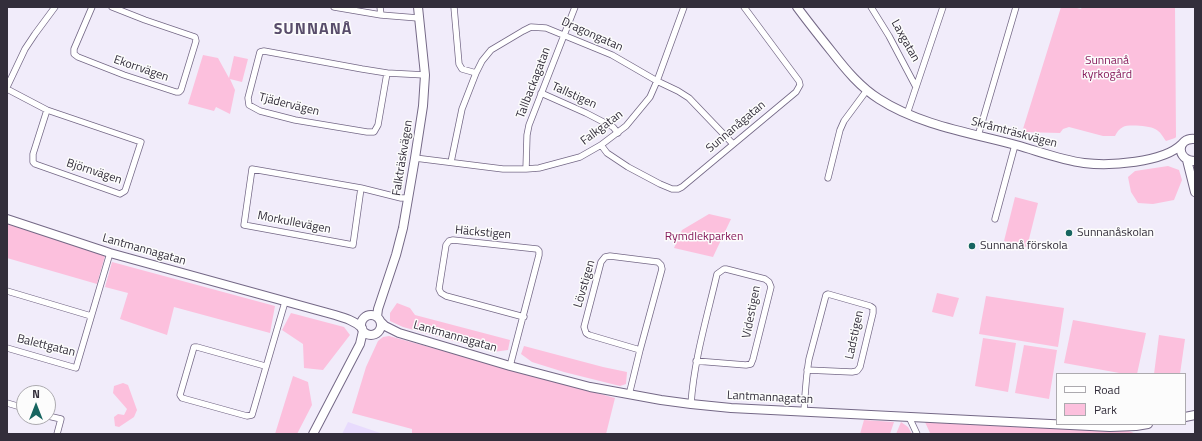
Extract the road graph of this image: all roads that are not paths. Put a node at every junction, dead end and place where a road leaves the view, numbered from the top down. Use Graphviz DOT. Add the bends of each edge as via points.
graph roads {
  1 [pos="55,7"];
  2 [pos="92,7"];
  3 [pos="112,7"];
  4 [pos="334,7"];
  5 [pos="380,7"];
  6 [pos="418,7"];
  7 [pos="454,7"];
  8 [pos="575,7"];
  9 [pos="684,7"];
  10 [pos="744,7"];
  11 [pos="797,7"];
  12 [pos="871,7"];
  13 [pos="944,7"];
  14 [pos="1016,7"];
  15 [pos="381,15"];
  16 [pos="418,18"];
  17 [pos="564,35"];
  18 [pos="387,73"];
  19 [pos="476,73"];
  20 [pos="425,75"];
  21 [pos="657,81"];
  22 [pos="916,87"];
  23 [pos="7,88"];
  24 [pos="867,90"];
  25 [pos="541,94"];
  26 [pos="48,110"];
  27 [pos="908,114"];
  28 [pos="618,133"];
  29 [pos="978,136"];
  30 [pos="1195,139"];
  31 [pos="733,144"];
  32 [pos="1182,144"];
  33 [pos="601,145"];
  34 [pos="1015,145"];
  35 [pos="1163,155"];
  36 [pos="415,158"];
  37 [pos="1189,160"];
  38 [pos="451,162"];
  39 [pos="526,170"];
  40 [pos="1195,174"];
  41 [pos="828,178"];
  42 [pos="361,188"];
  43 [pos="1194,188"];
  44 [pos="409,198"];
  45 [pos="7,218"];
  46 [pos="995,219"];
  47 [pos="110,253"];
  48 [pos="7,291"];
  49 [pos="285,302"];
  50 [pos="91,316"];
  51 [pos="374,316"];
  52 [pos="524,317"];
  53 [pos="346,319"];
  54 [pos="368,332"];
  55 [pos="399,334"];
  56 [pos="7,348"];
  57 [pos="640,350"];
  58 [pos="696,361"];
  59 [pos="265,366"];
  60 [pos="510,366"];
  61 [pos="807,370"];
  62 [pos="629,395"];
  63 [pos="690,404"];
  64 [pos="804,412"];
  65 [pos="909,417"];
  66 [pos="56,418"];
  67 [pos="1056,424"];
  68 [pos="1070,425"];
  69 [pos="1142,425"];
  70 [pos="57,434"];
  71 [pos="313,434"];
  72 [pos="917,434"];
  1 -- 23 [label="street" via="25,49"];
  2 -- 3 [label="street, Ekorrvägen" via="74,54 124,75 179,92 196,41 195,37"];
  4 -- 15 [label="street"];
  5 -- 15 [label="street"];
  6 -- 16 [label="street, Falkträskvägen"];
  7 -- 19 [label="street" via="459,64 462,69"];
  8 -- 17 [label="street, Tallbackagatan"];
  9 -- 21 [label="street, Falkgatan"];
  10 -- 31 [label="street, Sunnanågatan" via="800,85 796,92"];
  11 -- 24 [label="street, Skråmträskvägen" via="840,62"];
  12 -- 22 [label="street, Laxgatan"];
  13 -- 22 [label="street"];
  14 -- 29 [label="street"];
  15 -- 16 [label="street"];
  16 -- 20 [label="street, Falkträskvägen"];
  17 -- 19 [label="street, Dragongatan" via="542,27 523,31 491,50"];
  17 -- 21 [label="street, Dragongatan" via="612,55"];
  17 -- 25 [label="street, Tallbackagatan"];
  18 -- 18 [label="street, Tjädervägen" via="260,52 248,105 260,111 295,120 374,132 378,126"];
  18 -- 20 [label="street, Tjädervägen"];
  19 -- 38 [label="street, Dragongatan" via="462,109"];
  20 -- 36 [label="street, Falkträskvägen"];
  21 -- 28 [label="street, Falkgatan" via="650,97"];
  21 -- 31 [label="street, Dragongatan" via="690,98"];
  22 -- 27 [label="street"];
  23 -- 26 [label="street, Björnvägen"];
  24 -- 27 [label="street, Skråmträskvägen" via="878,99"];
  24 -- 41 [label="street" via="840,130"];
  25 -- 28 [label="street, Tallstigen" via="586,113 613,127"];
  25 -- 39 [label="street, Tallbackagatan" via="527,135"];
  26 -- 26 [label="street, Björnvägen" via="142,142 125,191 120,194 33,162 33,154"];
  27 -- 29 [label="street, Skråmträskvägen"];
  28 -- 33 [label="street, Falkgatan"];
  29 -- 34 [label="street, Skråmträskvägen"];
  30 -- 32 [label="street, Skråmträskvägen"];
  31 -- 33 [label="street, Sunnanågatan" via="678,189 660,184 628,167"];
  32 -- 35 [label="street, Skråmträskvägen"];
  32 -- 37 [label="street" via="1181,152"];
  33 -- 39 [label="street, Falkgatan" via="580,157"];
  34 -- 35 [label="street, Skråmträskvägen" via="1061,158 1095,164 1119,164"];
  34 -- 46 [label="street"];
  35 -- 37 [label="street, Skråmträskvägen"];
  36 -- 38 [label="street, Falkgatan"];
  36 -- 44 [label="street, Falkträskvägen"];
  37 -- 43 [label="street"];
  38 -- 39 [label="street, Falkgatan"];
  40 -- 43 [label="street"];
  42 -- 42 [label="street, Morkullevägen" via="252,169 244,225 353,245"];
  42 -- 44 [label="street, Morkullevägen"];
  44 -- 51 [label="street, Falkträskvägen" via="396,255"];
  45 -- 47 [label="street, Lantmannagatan"];
  47 -- 49 [label="street, Lantmannagatan"];
  47 -- 50 [label="street, Balettgatan"];
  48 -- 50 [label="street"];
  49 -- 53 [label="street, Lantmannagatan"];
  49 -- 59 [label="street"];
  50 -- 56 [label="street, Balettgatan" via="76,368"];
  51 -- 53 [label="street, Lantmannagatan" via="356,320"];
  51 -- 54 [label="street" via="362,322"];
  51 -- 54 [label="street" via="381,328 380,331"];
  51 -- 55 [label="street, Lantmannagatan" via="384,326"];
  52 -- 52 [label="street, Häckstigen" via="539,251 449,241 446,245 439,289 441,293"];
  52 -- 60 [label="street, Häckstigen"];
  53 -- 54 [label="street, Lantmannagatan"];
  54 -- 55 [label="street, Lantmannagatan"];
  54 -- 71 [label="street"];
  55 -- 60 [label="street, Lantmannagatan"];
  57 -- 57 [label="street, Lövstigen" via="662,266 658,262 606,257 601,262 585,331 589,335"];
  57 -- 62 [label="street, Lövstigen"];
  58 -- 58 [label="street, Videstigen" via="717,274 726,269 769,282 771,287 751,364"];
  58 -- 63 [label="street, Videstigen"];
  59 -- 59 [label="street" via="194,347 180,395 182,398 247,416 252,415"];
  60 -- 62 [label="street, Lantmannagatan"];
  61 -- 61 [label="street, Ladstigen" via="826,295 873,308 858,371"];
  61 -- 64 [label="street, Ladstigen"];
  62 -- 63 [label="street, Lantmannagatan"];
  63 -- 64 [label="street, Lantmannagatan"];
  64 -- 65 [label="street, Lantmannagatan"];
  65 -- 67 [label="street, Lantmannagatan"];
  65 -- 72 [label="street"];
  66 -- 70 [label="street" via="61,420"];
  68 -- 69 [label="street, Lantmannagatan"];
}
